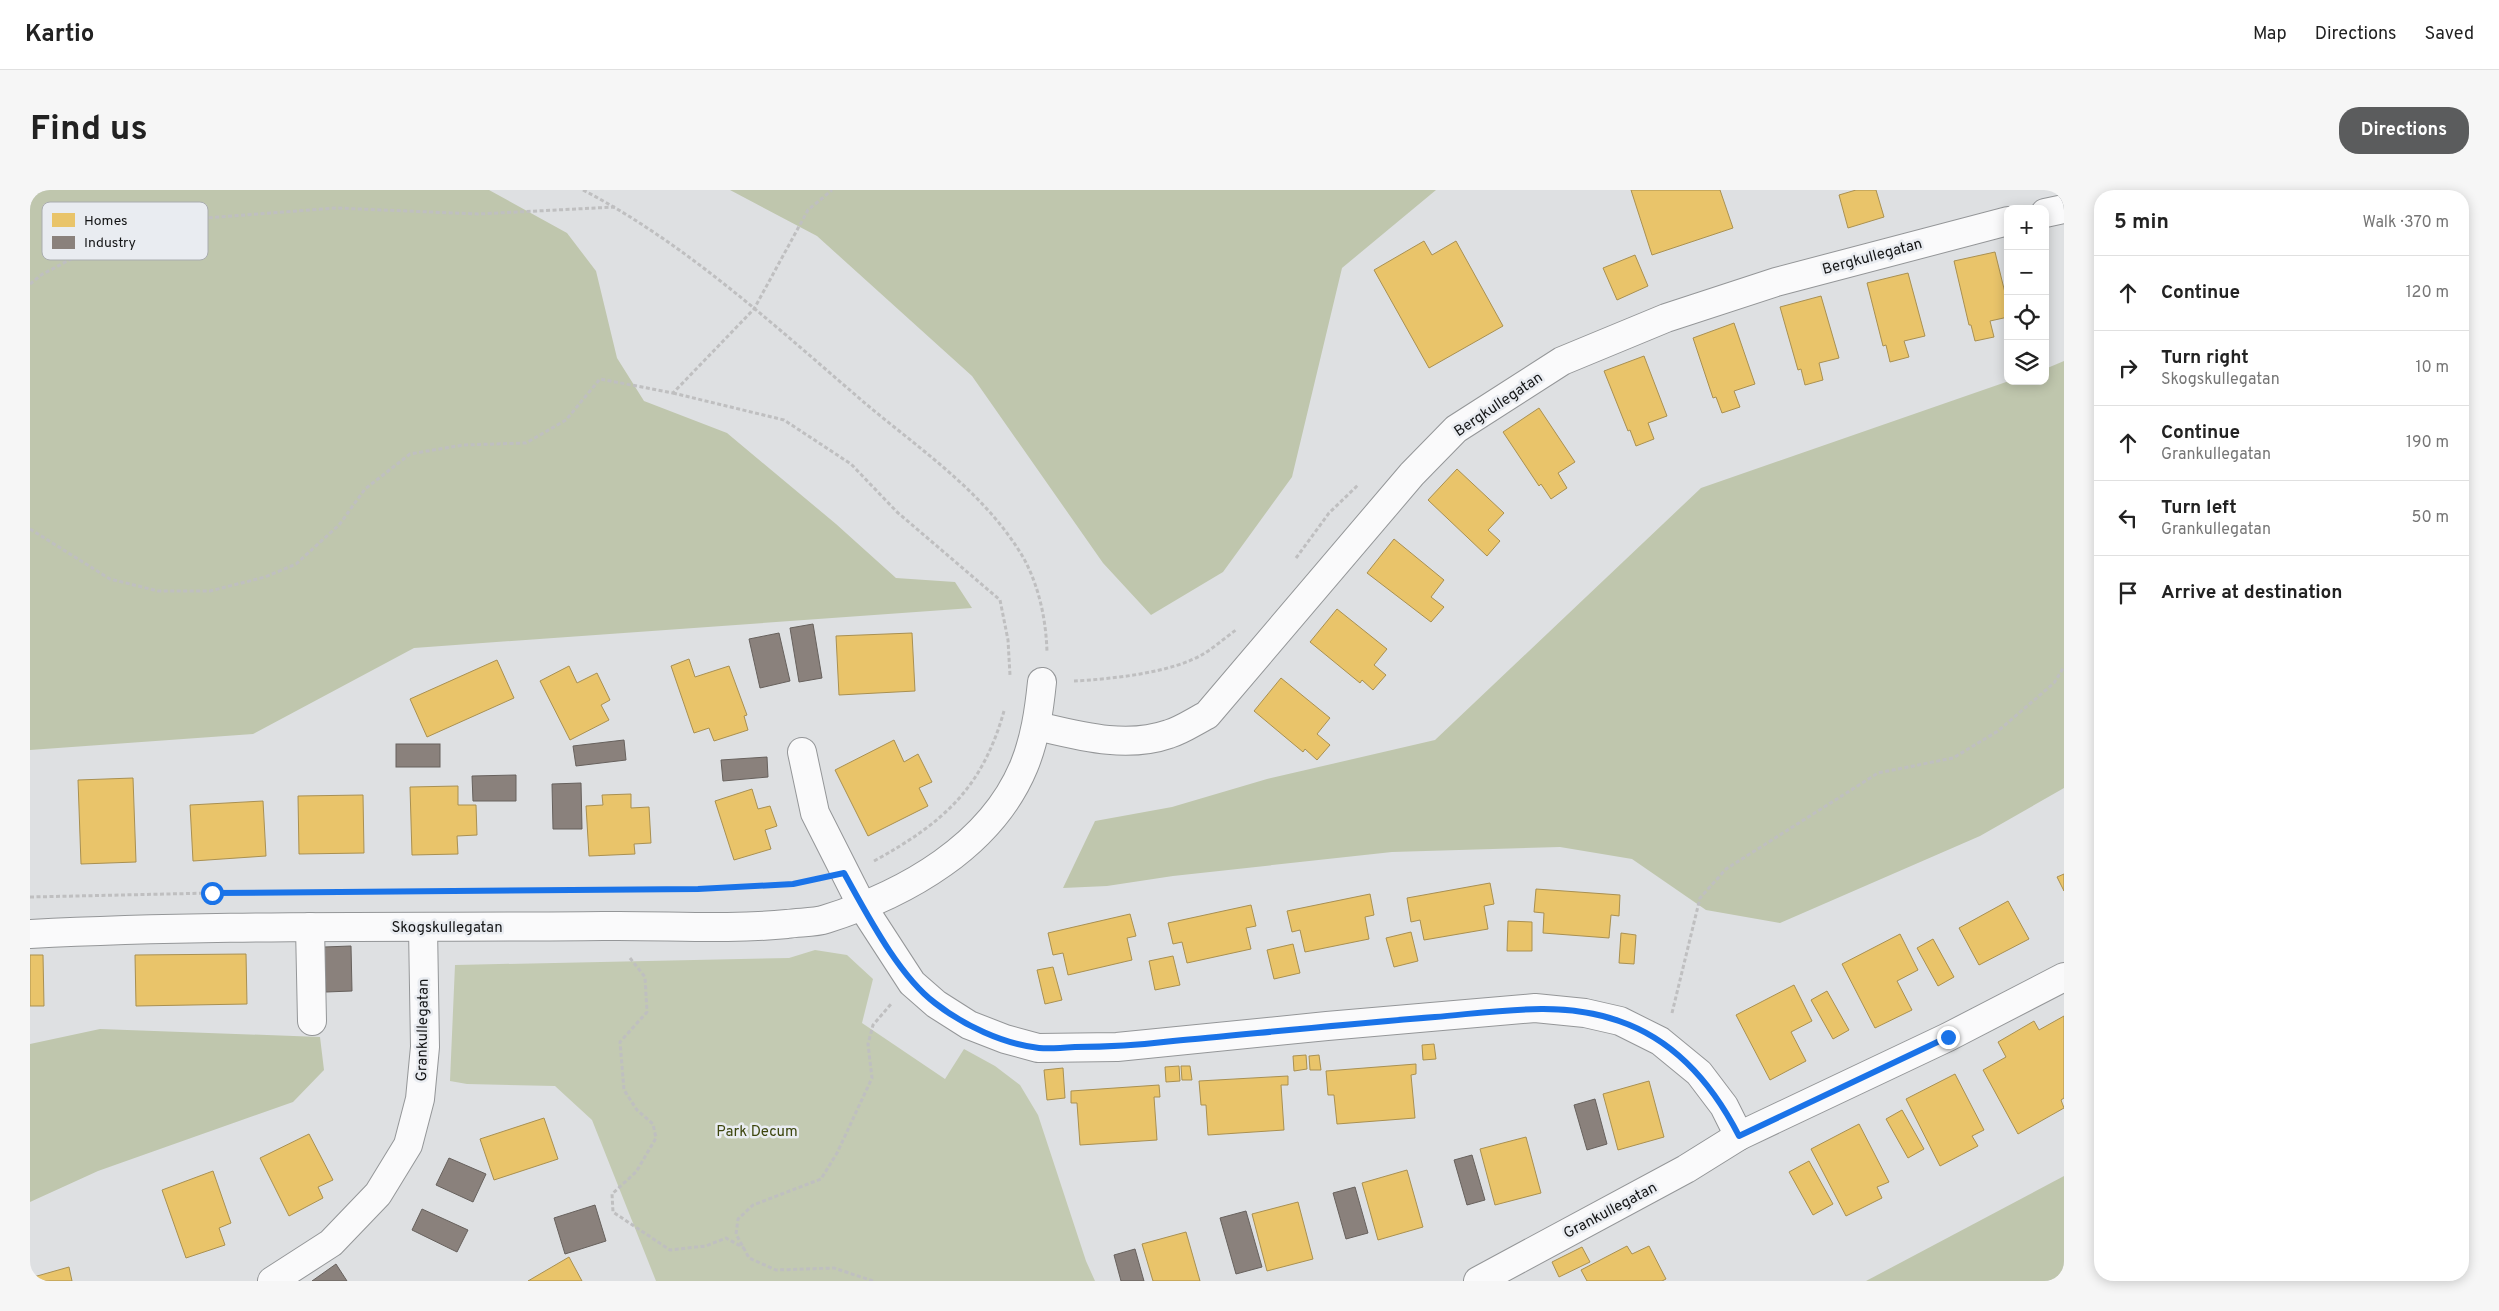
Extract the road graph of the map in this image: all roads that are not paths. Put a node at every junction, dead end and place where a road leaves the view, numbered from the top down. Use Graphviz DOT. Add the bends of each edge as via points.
graph roads {
  1 [pos="2064,209"];
  2 [pos="2049,212"];
  3 [pos="2004,222"];
  4 [pos="1042,682"];
  5 [pos="1037,726"];
  6 [pos="802,752"];
  7 [pos="862,906"];
  8 [pos="423,927"];
  9 [pos="310,928"];
  10 [pos="30,934"];
  11 [pos="2064,977"];
  12 [pos="312,1021"];
  13 [pos="1739,1136"];
  14 [pos="272,1281"];
  15 [pos="1478,1281"];
  1 -- 2 [label="street"];
  3 -- 5 [label="street, Bergkullegatan" via="1776,282 1666,318 1562,361 1456,430 1380,511 1207,715 1171,734 1139,742 1080,736"];
  4 -- 5 [label="street, Skogskullegatan"];
  5 -- 7 [label="street, Skogskullegatan" via="1024,766 1012,790 992,817 953,856 915,882"];
  6 -- 7 [label="street" via="815,813"];
  7 -- 8 [label="street, Skogskullegatan" via="823,920 759,927"];
  7 -- 13 [label="street" via="912,983 936,1004 969,1025 1038,1048 1117,1047 1535,1008 1585,1013 1620,1021 1660,1041 1699,1073 1724,1106"];
  8 -- 9 [label="street, Skogskullegatan"];
  8 -- 14 [label="street, Grankullegatan" via="425,1047 420,1098 408,1145 378,1194 331,1243"];
  9 -- 10 [label="street, Skogskullegatan" via="150,928"];
  9 -- 12 [label="street"];
  11 -- 13 [label="street, Grankullegatan" via="1948,1037"];
  13 -- 15 [label="street, Grankullegatan" via="1686,1169"];
}
